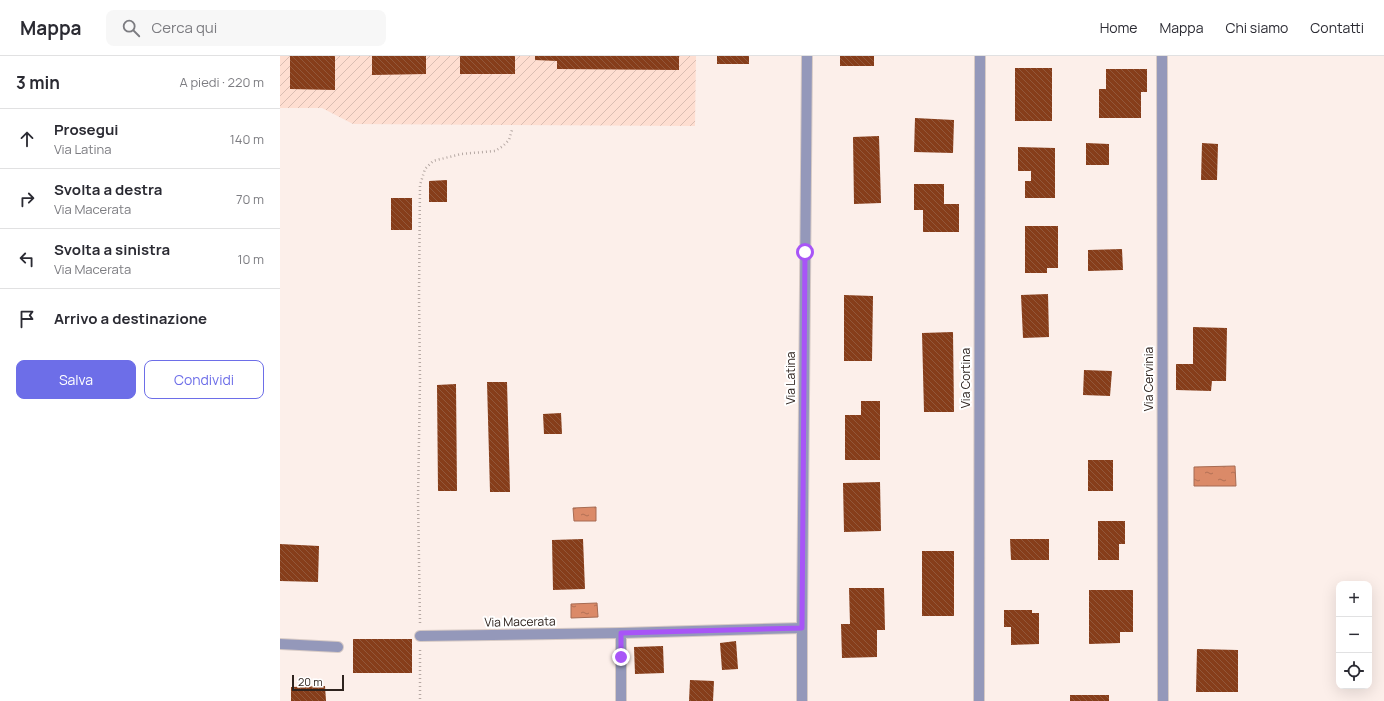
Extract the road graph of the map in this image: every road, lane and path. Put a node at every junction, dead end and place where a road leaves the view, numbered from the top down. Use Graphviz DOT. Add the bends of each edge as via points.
graph roads {
  1 [pos="807,56"];
  2 [pos="980,56"];
  3 [pos="1162,56"];
  4 [pos="512,130"];
  5 [pos="802,628"];
  6 [pos="621,633"];
  7 [pos="420,636"];
  8 [pos="280,644"];
  9 [pos="338,647"];
  10 [pos="420,701"];
  11 [pos="621,701"];
  12 [pos="802,701"];
  13 [pos="979,701"];
  14 [pos="1163,701"];
  1 -- 5 [label="street, Via Latina"];
  2 -- 13 [label="street, Via Cortina"];
  3 -- 14 [label="street, Via Cervinia"];
  4 -- 7 [label="path" via="509,140 495,152 461,154 433,161 425,169 420,186"];
  5 -- 6 [label="street, Via Macerata"];
  5 -- 12 [label="street, Via Latina"];
  6 -- 7 [label="street, Via Macerata"];
  6 -- 11 [label="street"];
  7 -- 10 [label="path"];
  8 -- 9 [label="street"];
}
